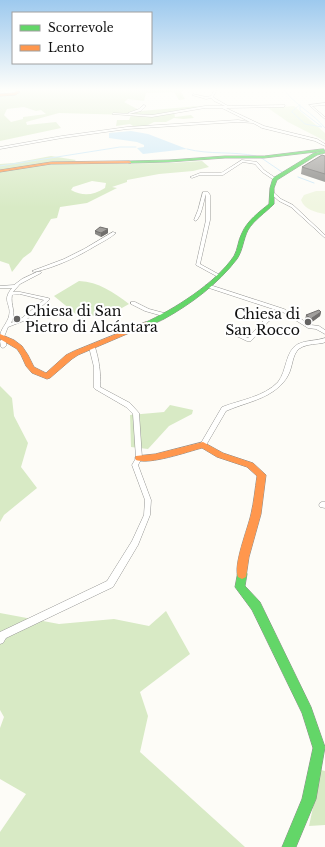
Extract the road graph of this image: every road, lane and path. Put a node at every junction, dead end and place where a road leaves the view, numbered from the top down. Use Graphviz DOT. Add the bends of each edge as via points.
graph roads {
  1 [pos="122,129"];
  2 [pos="273,129"];
  3 [pos="0,148"];
  4 [pos="323,149"];
  5 [pos="0,171"];
  6 [pos="192,177"];
  7 [pos="275,179"];
  8 [pos="275,199"];
  9 [pos="196,220"];
  10 [pos="114,233"];
  11 [pos="325,237"];
  12 [pos="34,270"];
  13 [pos="39,273"];
  14 [pos="218,276"];
  15 [pos="16,286"];
  16 [pos="208,286"];
  17 [pos="0,288"];
  18 [pos="10,295"];
  19 [pos="133,303"];
  20 [pos="279,310"];
  21 [pos="166,315"];
  22 [pos="7,326"];
  23 [pos="325,332"];
  24 [pos="235,334"];
  25 [pos="3,339"];
  26 [pos="325,340"];
  27 [pos="92,347"];
  28 [pos="203,445"];
  29 [pos="139,458"];
  30 [pos="0,640"];
  31 [pos="289,847"];
  1 -- 3 [label="street"];
  2 -- 4 [label="street" via="316,140"];
  4 -- 5 [label="street" via="255,157 51,163"];
  4 -- 7 [label="street"];
  6 -- 7 [label="street" via="200,174 222,174 242,161 256,163"];
  7 -- 8 [label="street" via="272,183"];
  8 -- 11 [label="street" via="292,206"];
  8 -- 14 [label="street" via="248,226 240,249"];
  9 -- 14 [label="street" via="204,193 207,193 208,220 198,265"];
  10 -- 12 [label="street" via="55,265"];
  13 -- 15 [label="street"];
  14 -- 16 [label="street"];
  15 -- 17 [label="street"];
  15 -- 18 [label="street"];
  16 -- 20 [label="street"];
  16 -- 21 [label="street"];
  17 -- 18 [label="street"];
  18 -- 22 [label="street" via="12,311"];
  18 -- 22 [label="street" via="20,293 48,299 24,319"];
  19 -- 21 [label="street"];
  20 -- 23 [label="street"];
  20 -- 24 [label="street" via="249,340"];
  21 -- 27 [label="street"];
  22 -- 25 [label="street"];
  25 -- 27 [label="street" via="11,341 22,350 29,367 47,376 69,357"];
  26 -- 28 [label="street" via="297,347 285,377 268,393 224,409"];
  27 -- 29 [label="street" via="98,364 97,388 128,405 136,413"];
  28 -- 29 [label="street" via="155,457"];
  28 -- 31 [label="street" via="220,455 250,465 262,474 240,587 256,606 276,646 307,711 319,748 309,799"];
  29 -- 30 [label="street" via="135,465 148,500 147,515 135,543 110,584 3,635"];
}
